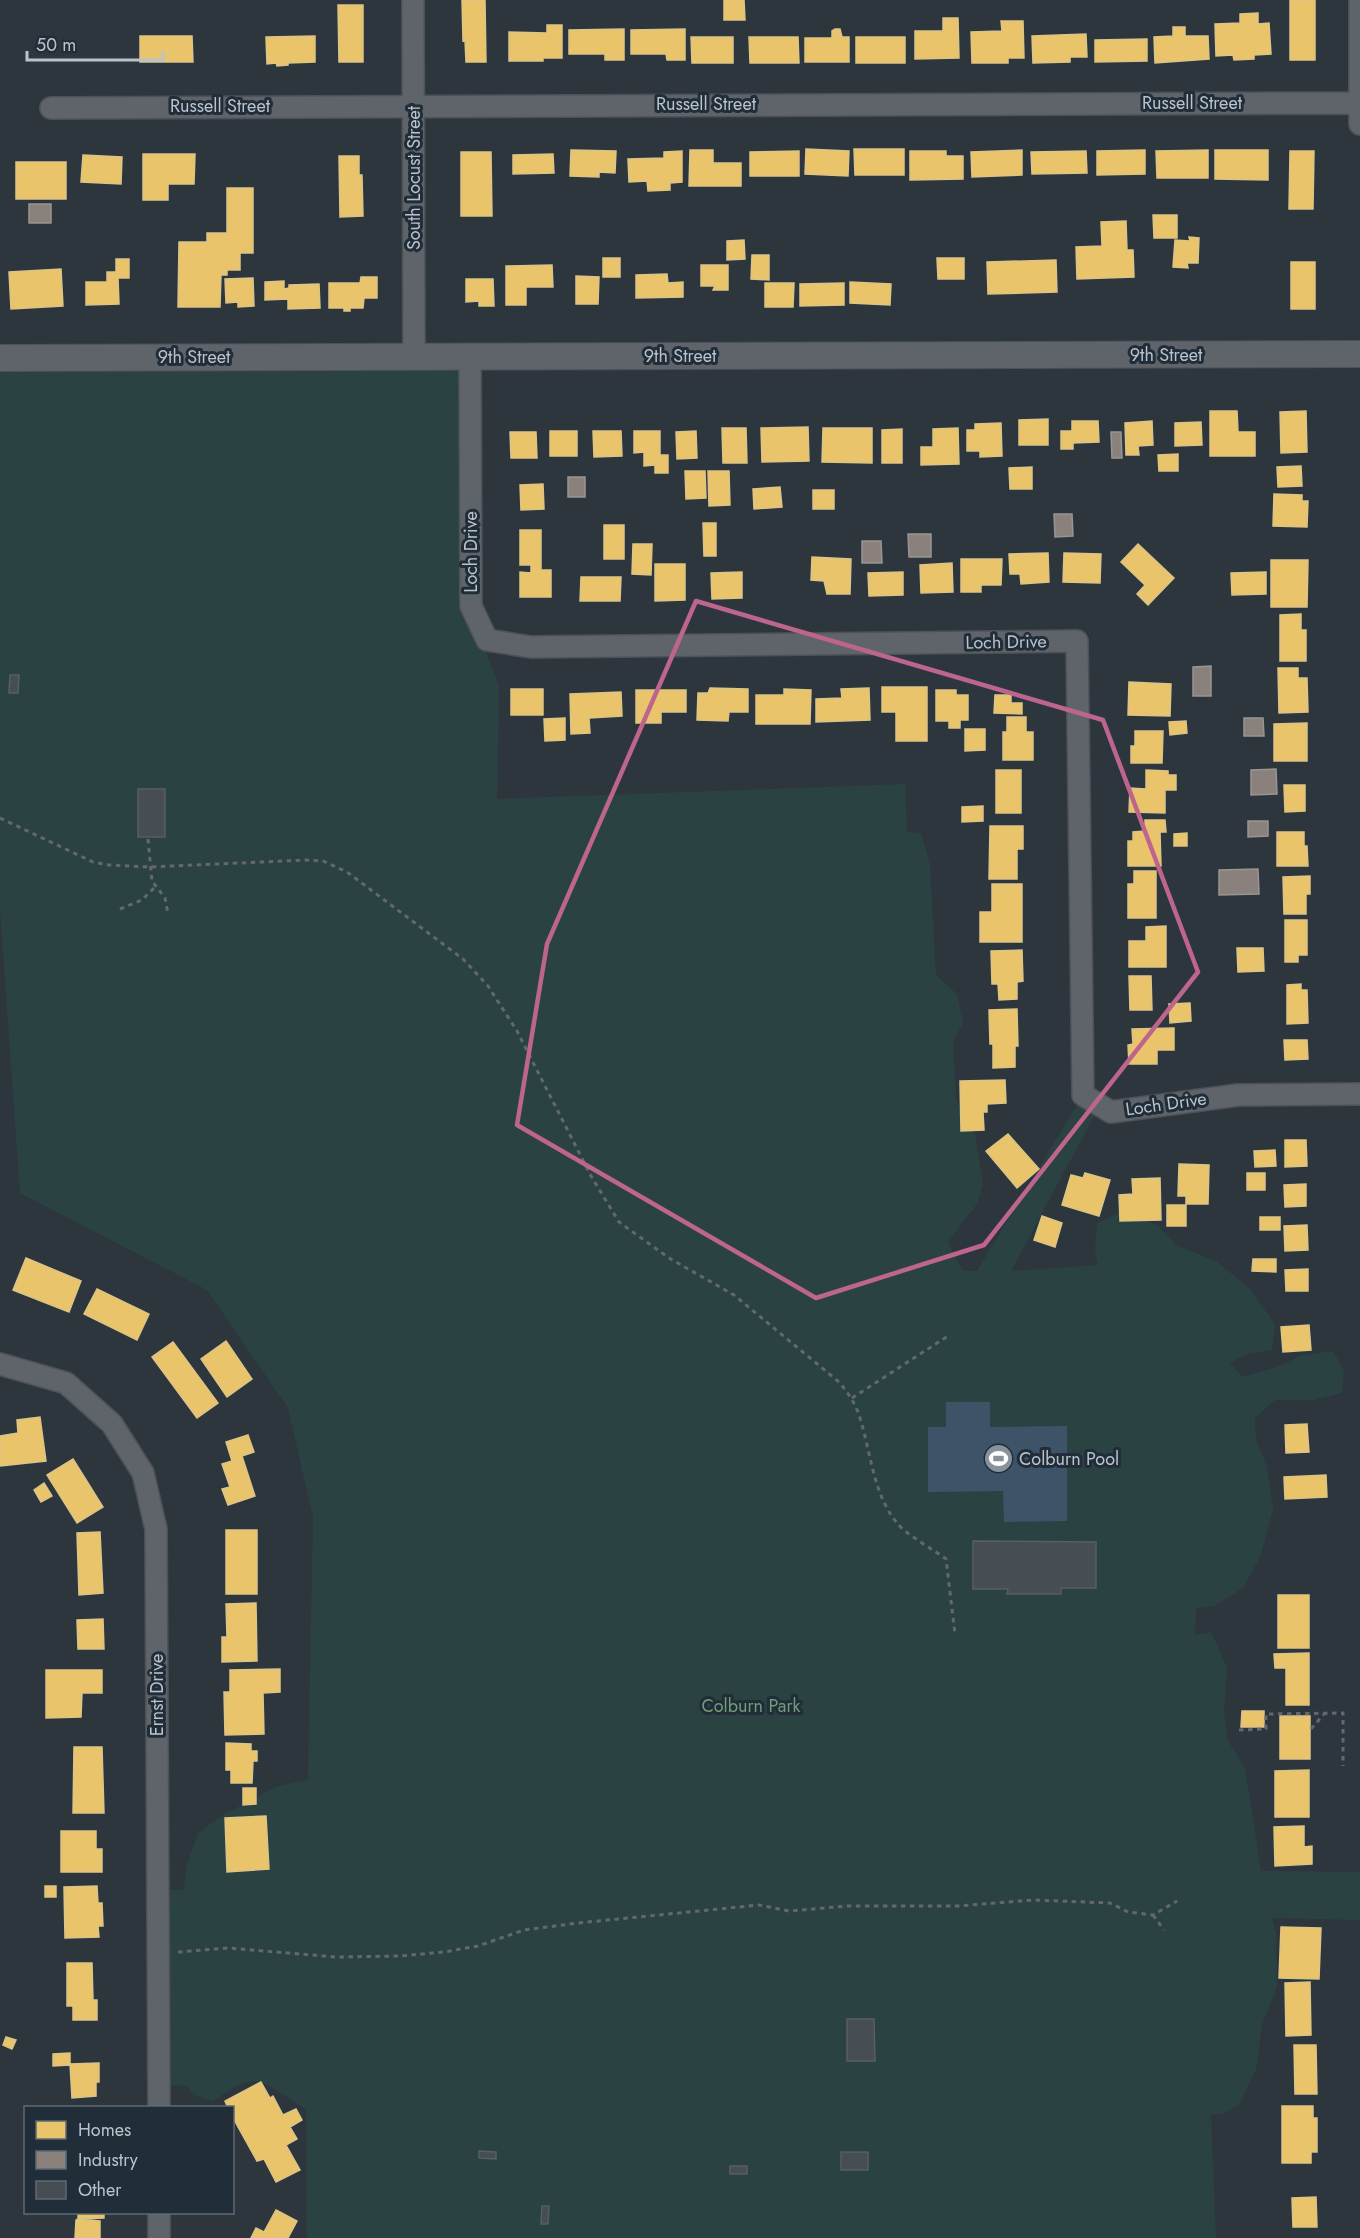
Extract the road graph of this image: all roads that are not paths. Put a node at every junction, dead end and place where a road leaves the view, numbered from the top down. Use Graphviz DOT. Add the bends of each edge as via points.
graph roads {
  1 [pos="413,0"];
  2 [pos="1360,0"];
  3 [pos="1360,103"];
  4 [pos="414,105"];
  5 [pos="51,108"];
  6 [pos="1360,124"];
  7 [pos="1360,354"];
  8 [pos="414,356"];
  9 [pos="470,357"];
  10 [pos="0,358"];
  11 [pos="1360,1095"];
  12 [pos="0,1364"];
  13 [pos="159,2106"];
  14 [pos="159,2214"];
  15 [pos="159,2238"];
  1 -- 4 [label="street, South Locust Street"];
  2 -- 3 [label="street"];
  3 -- 4 [label="street, Russell Street"];
  3 -- 6 [label="street"];
  4 -- 5 [label="street, Russell Street"];
  4 -- 8 [label="street, South Locust Street"];
  7 -- 9 [label="street, 9th Street"];
  8 -- 9 [label="street, 9th Street"];
  8 -- 10 [label="street, 9th Street"];
  9 -- 11 [label="street, Loch Drive" via="471,606 487,640 531,647 1077,641 1083,1095 1111,1112 1238,1095"];
  12 -- 13 [label="street, Ernst Drive" via="66,1383 112,1424 143,1473 156,1529"];
  14 -- 15 [label="street"];
}
